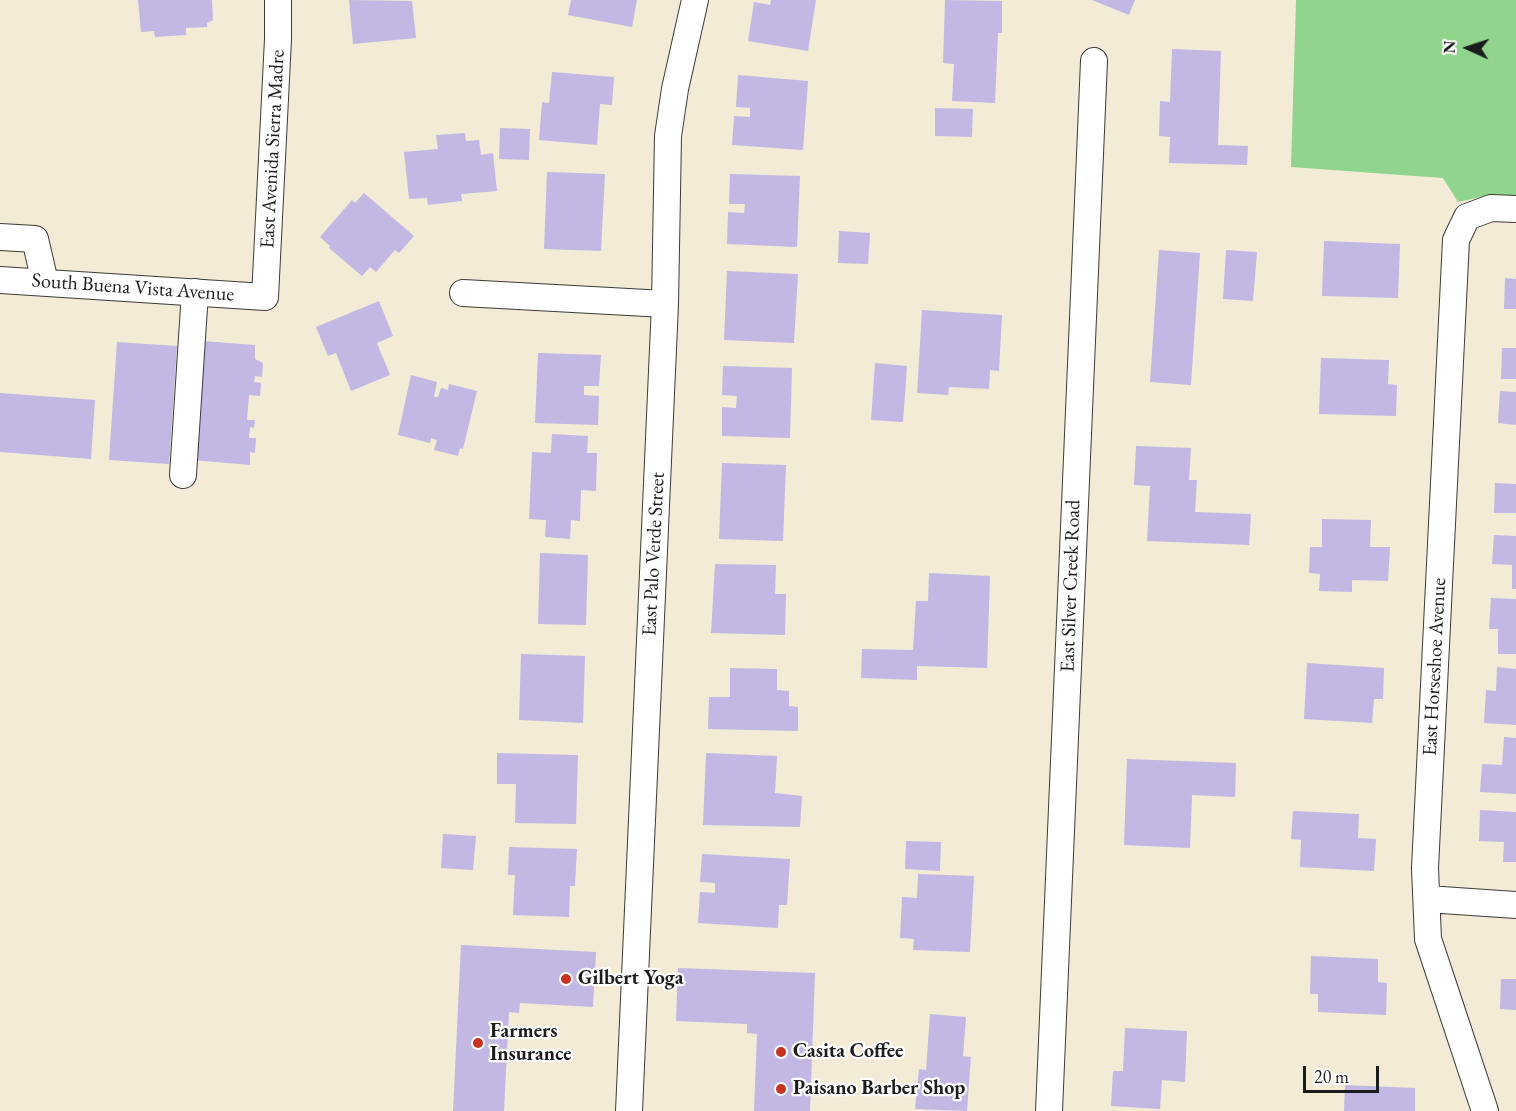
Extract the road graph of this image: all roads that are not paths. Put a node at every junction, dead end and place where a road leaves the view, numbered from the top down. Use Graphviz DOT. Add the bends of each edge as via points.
graph roads {
  1 [pos="278,0"];
  2 [pos="695,0"];
  3 [pos="1094,61"];
  4 [pos="1516,209"];
  5 [pos="0,237"];
  6 [pos="0,280"];
  7 [pos="45,282"];
  8 [pos="195,292"];
  9 [pos="463,293"];
  10 [pos="265,297"];
  11 [pos="665,304"];
  12 [pos="183,475"];
  13 [pos="1427,900"];
  14 [pos="1516,905"];
  15 [pos="629,1111"];
  16 [pos="1049,1111"];
  17 [pos="1485,1111"];
  1 -- 10 [label="street, East Avenida Sierra Madre"];
  2 -- 11 [label="street, East Palo Verde Street" via="668,136"];
  3 -- 16 [label="street, East Silver Creek Road"];
  4 -- 13 [label="street, East Horseshoe Avenue" via="1491,208 1467,217 1456,240 1425,868"];
  5 -- 7 [label="street" via="35,239"];
  6 -- 7 [label="street, South Buena Vista Avenue"];
  7 -- 8 [label="street, South Buena Vista Avenue"];
  8 -- 10 [label="street, South Buena Vista Avenue"];
  8 -- 12 [label="street"];
  9 -- 11 [label="street"];
  11 -- 15 [label="street, East Palo Verde Street"];
  13 -- 14 [label="street"];
  13 -- 17 [label="street, East Horseshoe Avenue" via="1428,939"];
}
